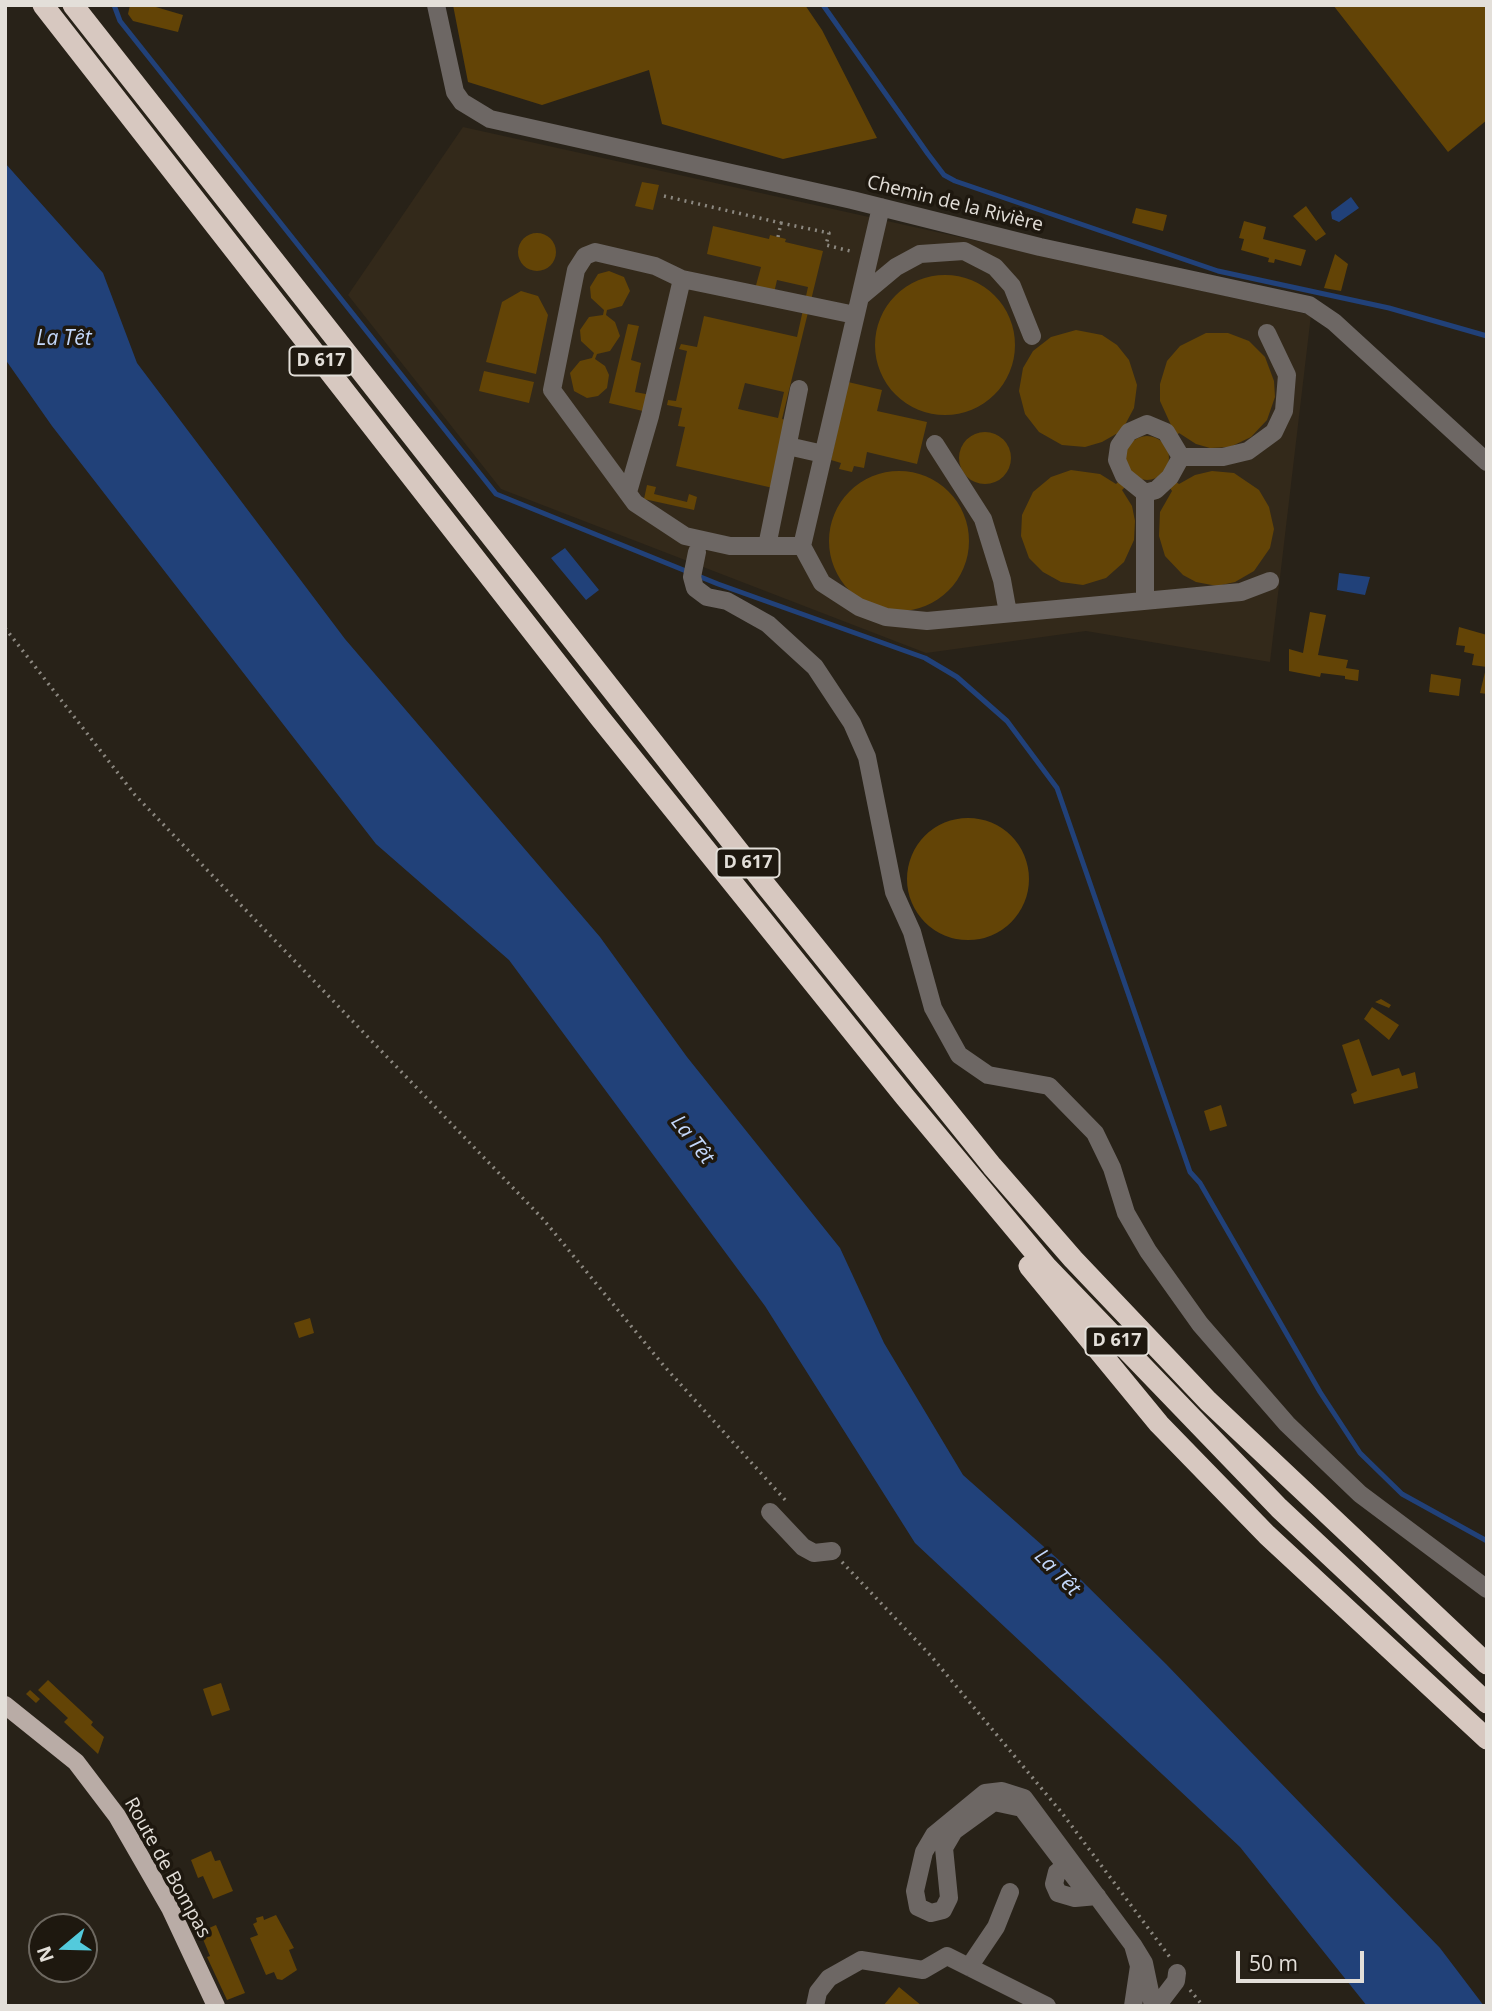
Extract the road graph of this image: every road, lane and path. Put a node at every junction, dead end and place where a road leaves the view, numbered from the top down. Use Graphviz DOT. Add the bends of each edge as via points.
graph roads {
  1 [pos="43,5"];
  2 [pos="73,5"];
  3 [pos="436,5"];
  4 [pos="664,196"];
  5 [pos="881,207"];
  6 [pos="781,223"];
  7 [pos="778,237"];
  8 [pos="869,256"];
  9 [pos="682,279"];
  10 [pos="858,306"];
  11 [pos="1267,333"];
  12 [pos="1032,336"];
  13 [pos="799,389"];
  14 [pos="936,444"];
  15 [pos="788,446"];
  16 [pos="823,454"];
  17 [pos="1181,457"];
  18 [pos="1487,462"];
  19 [pos="628,492"];
  20 [pos="1145,493"];
  21 [pos="767,546"];
  22 [pos="802,546"];
  23 [pos="694,565"];
  24 [pos="1270,581"];
  25 [pos="1145,600"];
  26 [pos="1007,613"];
  27 [pos="5,628"];
  28 [pos="905,1097"];
  29 [pos="788,1504"];
  30 [pos="770,1511"];
  31 [pos="832,1551"];
  32 [pos="1487,1589"];
  33 [pos="1487,1664"];
  34 [pos="1487,1703"];
  35 [pos="5,1705"];
  36 [pos="1487,1739"];
  37 [pos="1010,1892"];
  38 [pos="1097,1896"];
  39 [pos="1133,1945"];
  40 [pos="969,1967"];
  41 [pos="1177,1973"];
  42 [pos="1008,1986"];
  43 [pos="216,2006"];
  44 [pos="815,2006"];
  45 [pos="1025,2006"];
  46 [pos="1047,2006"];
  47 [pos="1133,2006"];
  48 [pos="1155,2006"];
  1 -- 28 [label="highway, D 617" via="600,718"];
  2 -- 33 [label="highway, D 617" via="992,1166 1208,1401"];
  3 -- 5 [label="street, Chemin de la Rivière" via="454,92 461,102 490,119"];
  4 -- 6 [label="path"];
  5 -- 8 [label="street"];
  5 -- 18 [label="street, Chemin de la Rivière" via="1309,306 1334,322"];
  6 -- 7 [label="path"];
  6 -- 8 [label="path" via="829,233 826,245"];
  8 -- 10 [label="street"];
  9 -- 10 [label="street"];
  9 -- 19 [label="street"];
  9 -- 19 [label="street" via="655,266 595,253 585,256 576,270 552,390"];
  10 -- 12 [label="street" via="896,267 920,254 964,251 995,267 1012,286"];
  10 -- 16 [label="street"];
  11 -- 17 [label="street" via="1287,375 1284,411 1274,432 1248,451 1223,457"];
  13 -- 15 [label="street"];
  14 -- 26 [label="street" via="983,519"];
  15 -- 16 [label="street"];
  15 -- 21 [label="street"];
  16 -- 22 [label="street"];
  17 -- 20 [label="street" via="1170,477"];
  17 -- 20 [label="street" via="1166,432 1147,424 1129,432 1119,446 1117,460 1124,476"];
  19 -- 21 [label="street" via="635,503 685,536 730,547"];
  20 -- 25 [label="street"];
  21 -- 22 [label="street"];
  22 -- 26 [label="street" via="822,583 859,607 886,617 927,621"];
  23 -- 32 [label="street" via="695,588 768,624 815,667 852,723 867,757 894,892 912,932 933,1008 959,1055 988,1075 1049,1086 1096,1133 1126,1213 1200,1324 1287,1424 1360,1494"];
  24 -- 25 [label="street" via="1241,592"];
  25 -- 26 [label="street"];
  27 -- 29 [label="path" via="135,795 543,1219 664,1366"];
  28 -- 34 [label="highway, D 617" via="1045,1266 1175,1403 1279,1508"];
  28 -- 36 [label="highway" via="1054,1299 1159,1424 1267,1535"];
  30 -- 31 [label="street" via="803,1546 814,1553"];
  31 -- 41 [label="path" via="931,1657 1062,1813 1169,1952"];
  35 -- 43 [label="main road, Route de Bompas" via="76,1762 117,1816 170,1908"];
  37 -- 40 [label="street" via="996,1927"];
  38 -- 38 [label="street" via="1024,1798 1002,1791 985,1793 934,1835 915,1891 918,1908 931,1913 943,1910 948,1898 944,1848 954,1831 994,1802 1022,1808 1066,1867 1057,1872 1054,1884 1058,1893 1075,1898"];
  38 -- 39 [label="street"];
  39 -- 47 [label="street" via="1139,1966"];
  39 -- 48 [label="street" via="1144,1963"];
  40 -- 42 [label="street"];
  40 -- 44 [label="street" via="947,1956 923,1970 862,1960 828,1978"];
  41 -- 48 [label="street" via="1176,1981"];
  42 -- 45 [label="street"];
  42 -- 46 [label="street"];
}
